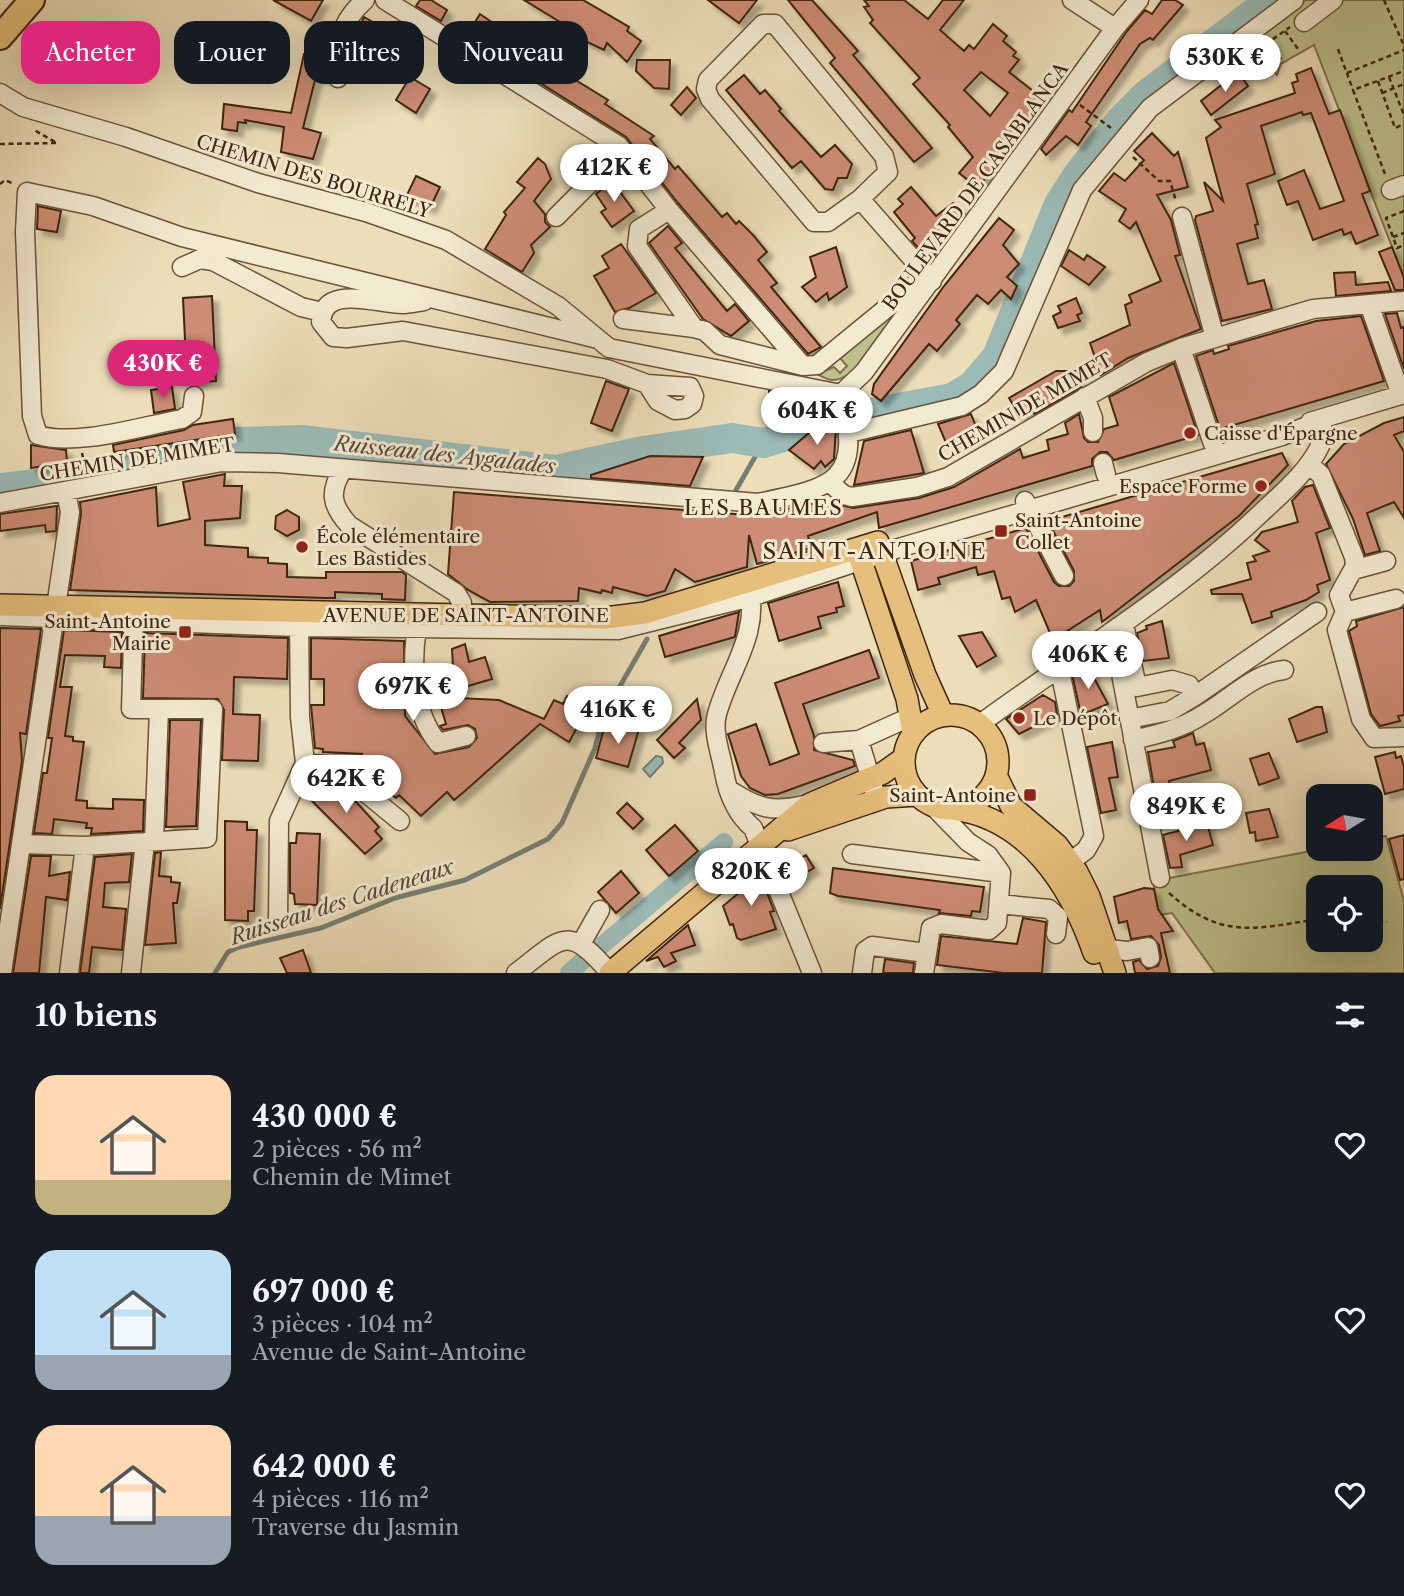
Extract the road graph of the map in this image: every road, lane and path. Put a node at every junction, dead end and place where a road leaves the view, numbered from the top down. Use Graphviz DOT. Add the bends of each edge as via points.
graph roads {
  1 [pos="32,0"];
  2 [pos="365,0"];
  3 [pos="385,0"];
  4 [pos="1072,0"];
  5 [pos="1139,0"];
  6 [pos="1294,0"];
  7 [pos="1384,0"];
  8 [pos="1331,8"];
  9 [pos="347,21"];
  10 [pos="1304,22"];
  11 [pos="1115,28"];
  12 [pos="1285,31"];
  13 [pos="0,37"];
  14 [pos="1298,48"];
  15 [pos="1404,48"];
  16 [pos="1338,49"];
  17 [pos="1280,59"];
  18 [pos="1404,71"];
  19 [pos="1347,74"];
  20 [pos="1388,77"];
  21 [pos="1378,81"];
  22 [pos="1404,84"];
  23 [pos="1394,88"];
  24 [pos="1353,90"];
  25 [pos="0,93"];
  26 [pos="1382,93"];
  27 [pos="1067,95"];
  28 [pos="23,107"];
  29 [pos="1404,115"];
  30 [pos="1404,124"];
  31 [pos="1118,136"];
  32 [pos="0,144"];
  33 [pos="619,146"];
  34 [pos="1398,188"];
  35 [pos="860,199"];
  36 [pos="668,210"];
  37 [pos="1404,211"];
  38 [pos="556,217"];
  39 [pos="1182,217"];
  40 [pos="1404,233"];
  41 [pos="1393,237"];
  42 [pos="1404,245"];
  43 [pos="182,267"];
  44 [pos="930,278"];
  45 [pos="435,300"];
  46 [pos="1404,301"];
  47 [pos="1369,304"];
  48 [pos="322,313"];
  49 [pos="623,319"];
  50 [pos="694,328"];
  51 [pos="1215,338"];
  52 [pos="598,339"];
  53 [pos="1181,348"];
  54 [pos="803,366"];
  55 [pos="647,384"];
  56 [pos="1402,395"];
  57 [pos="194,396"];
  58 [pos="1086,397"];
  59 [pos="842,399"];
  60 [pos="1322,420"];
  61 [pos="849,428"];
  62 [pos="1093,432"];
  63 [pos="1213,444"];
  64 [pos="1309,464"];
  65 [pos="343,469"];
  66 [pos="831,483"];
  67 [pos="66,492"];
  68 [pos="0,503"];
  69 [pos="1027,505"];
  70 [pos="881,548"];
  71 [pos="859,556"];
  72 [pos="1385,561"];
  73 [pos="1353,570"];
  74 [pos="1064,576"];
  75 [pos="750,590"];
  76 [pos="1396,599"];
  77 [pos="0,605"];
  78 [pos="1317,612"];
  79 [pos="1345,612"];
  80 [pos="53,613"];
  81 [pos="134,615"];
  82 [pos="460,616"];
  83 [pos="0,617"];
  84 [pos="298,620"];
  85 [pos="416,627"];
  86 [pos="1118,628"];
  87 [pos="1059,666"];
  88 [pos="1284,670"];
  89 [pos="1195,696"];
  90 [pos="159,709"];
  91 [pos="943,715"];
  92 [pos="1129,719"];
  93 [pos="980,724"];
  94 [pos="912,725"];
  95 [pos="466,736"];
  96 [pos="1404,737"];
  97 [pos="859,740"];
  98 [pos="1133,740"];
  99 [pos="823,743"];
  100 [pos="904,758"];
  101 [pos="305,763"];
  102 [pos="996,775"];
  103 [pos="870,778"];
  104 [pos="727,789"];
  105 [pos="878,800"];
  106 [pos="933,803"];
  107 [pos="810,804"];
  108 [pos="400,821"];
  109 [pos="767,840"];
  110 [pos="150,842"];
  111 [pos="22,844"];
  112 [pos="85,846"];
  113 [pos="852,854"];
  114 [pos="1070,862"];
  115 [pos="1002,873"];
  116 [pos="1160,878"];
  117 [pos="999,904"];
  118 [pos="600,910"];
  119 [pos="278,919"];
  120 [pos="1306,921"];
  121 [pos="1383,921"];
  122 [pos="1387,922"];
  123 [pos="1056,934"];
  124 [pos="877,947"];
  125 [pos="589,949"];
  126 [pos="1108,949"];
  127 [pos="1150,958"];
  128 [pos="928,968"];
  129 [pos="2,973"];
  130 [pos="69,973"];
  131 [pos="131,973"];
  132 [pos="516,973"];
  133 [pos="610,973"];
  134 [pos="813,973"];
  135 [pos="862,973"];
  136 [pos="873,973"];
  137 [pos="1100,973"];
  138 [pos="1115,973"];
  1 -- 13 [label="highway"];
  2 -- 9 [label="street"];
  3 -- 33 [label="street"];
  4 -- 11 [label="street"];
  5 -- 11 [label="street, BOULEVARD DE CASABLANCA"];
  6 -- 31 [label="street"];
  7 -- 15 [label="path"];
  8 -- 10 [label="street"];
  10 -- 12 [label="path" via="1302,19"];
  11 -- 27 [label="street, BOULEVARD DE CASABLANCA"];
  12 -- 14 [label="path"];
  12 -- 17 [label="path" via="1269,42"];
  15 -- 19 [label="path"];
  16 -- 19 [label="path"];
  18 -- 20 [label="path"];
  19 -- 24 [label="path"];
  20 -- 21 [label="path"];
  20 -- 23 [label="path"];
  21 -- 24 [label="path"];
  21 -- 26 [label="path"];
  22 -- 23 [label="path"];
  23 -- 26 [label="path"];
  23 -- 29 [label="path"];
  24 -- 34 [label="path"];
  25 -- 28 [label="street, CHEMIN DES BOURRELY"];
  26 -- 30 [label="path" via="1395,128"];
  27 -- 31 [label="path"];
  27 -- 44 [label="street, BOULEVARD DE CASABLANCA"];
  28 -- 32 [label="path" via="25,125 57,143"];
  28 -- 52 [label="street, CHEMIN DES BOURRELY" via="446,240 558,306"];
  31 -- 39 [label="path" via="1159,181 1170,181"];
  31 -- 61 [label="street" via="1082,190 1004,371 962,406"];
  33 -- 36 [label="street"];
  33 -- 38 [label="street"];
  35 -- 35 [label="street" via="828,222 814,222 710,99 708,80 763,24 775,24 884,156 888,172"];
  35 -- 44 [label="street"];
  36 -- 50 [label="street" via="639,229 637,246"];
  36 -- 54 [label="street"];
  37 -- 41 [label="path" via="1387,218"];
  39 -- 51 [label="street"];
  40 -- 41 [label="path"];
  41 -- 42 [label="path" via="1397,247"];
  43 -- 48 [label="street" via="200,259 213,261 301,307"];
  44 -- 54 [label="street" via="817,365"];
  44 -- 59 [label="street, BOULEVARD DE CASABLANCA"];
  45 -- 48 [label="street" via="403,304 341,298 329,303"];
  45 -- 52 [label="street"];
  45 -- 57 [label="street" via="182,237 93,206 27,192 32,416 38,435 79,437 182,419 192,412"];
  46 -- 47 [label="street, CHEMIN DE MIMET"];
  47 -- 51 [label="street, CHEMIN DE MIMET" via="1312,309"];
  47 -- 56 [label="street"];
  48 -- 55 [label="street" via="325,330 333,337 403,331 607,369"];
  49 -- 50 [label="street"];
  50 -- 54 [label="street" via="705,331 720,345"];
  51 -- 53 [label="street, CHEMIN DE MIMET"];
  52 -- 59 [label="street, CHEMIN DES BOURRELY" via="627,354"];
  53 -- 58 [label="street, CHEMIN DE MIMET"];
  53 -- 63 [label="street"];
  56 -- 60 [label="street"];
  58 -- 62 [label="street"];
  58 -- 66 [label="street, CHEMIN DE MIMET" via="938,481 852,497"];
  59 -- 61 [label="street"];
  60 -- 63 [label="street" via="1279,425"];
  60 -- 64 [label="street" via="1321,444"];
  60 -- 69 [label="street" via="1282,436"];
  61 -- 66 [label="street" via="844,463"];
  63 -- 69 [label="street" via="1104,469"];
  64 -- 73 [label="street" via="1321,475 1354,557"];
  64 -- 86 [label="street" via="1230,542"];
  65 -- 66 [label="street, CHEMIN DE MIMET" via="758,503 816,491"];
  65 -- 67 [label="street, CHEMIN DE MIMET" via="222,463"];
  65 -- 82 [label="street" via="332,494 335,510 349,525 456,593 462,603"];
  67 -- 68 [label="street, CHEMIN DE MIMET"];
  67 -- 80 [label="street" via="69,512"];
  69 -- 70 [label="street"];
  69 -- 74 [label="street"];
  70 -- 71 [label="main road, AVENUE DE SAINT-ANTOINE"];
  70 -- 91 [label="main road"];
  71 -- 75 [label="main road, AVENUE DE SAINT-ANTOINE"];
  71 -- 94 [label="main road"];
  72 -- 73 [label="street"];
  73 -- 79 [label="street" via="1339,595"];
  75 -- 82 [label="main road, AVENUE DE SAINT-ANTOINE" via="605,618"];
  75 -- 85 [label="street" via="618,630"];
  75 -- 104 [label="street" via="750,630 715,724"];
  76 -- 79 [label="street"];
  77 -- 80 [label="main road, AVENUE DE SAINT-ANTOINE"];
  78 -- 89 [label="street"];
  79 -- 96 [label="street" via="1337,630 1361,719 1374,738"];
  80 -- 81 [label="main road, AVENUE DE SAINT-ANTOINE"];
  80 -- 83 [label="street"];
  80 -- 111 [label="street"];
  81 -- 84 [label="main road, AVENUE DE SAINT-ANTOINE"];
  81 -- 90 [label="street" via="131,709"];
  82 -- 84 [label="main road, AVENUE DE SAINT-ANTOINE"];
  84 -- 85 [label="street"];
  84 -- 101 [label="street"];
  85 -- 95 [label="street" via="413,678 427,729 438,743"];
  86 -- 87 [label="street"];
  86 -- 89 [label="street" via="1137,687 1172,680 1189,685"];
  86 -- 92 [label="street"];
  87 -- 93 [label="street"];
  87 -- 114 [label="street" via="1094,836 1086,850"];
  88 -- 98 [label="street" via="1268,671 1171,732"];
  89 -- 92 [label="street" via="1170,711"];
  90 -- 110 [label="street"];
  90 -- 110 [label="street" via="213,709 207,838"];
  91 -- 93 [label="main road"];
  91 -- 94 [label="main road"];
  92 -- 98 [label="street"];
  93 -- 102 [label="main road" via="996,747"];
  94 -- 97 [label="street"];
  94 -- 100 [label="main road"];
  97 -- 99 [label="street"];
  97 -- 103 [label="street"];
  98 -- 116 [label="street"];
  100 -- 103 [label="main road"];
  100 -- 106 [label="main road" via="904,771"];
  101 -- 108 [label="street" via="332,766"];
  101 -- 119 [label="street" via="279,821"];
  102 -- 106 [label="main road" via="979,800"];
  102 -- 114 [label="main road" via="1011,806"];
  103 -- 105 [label="street"];
  103 -- 107 [label="main road"];
  104 -- 107 [label="street" via="753,805 776,811"];
  104 -- 109 [label="street"];
  105 -- 106 [label="main road"];
  105 -- 109 [label="main road"];
  106 -- 115 [label="street"];
  106 -- 137 [label="main road" via="975,812 1009,831 1058,874 1083,923"];
  107 -- 109 [label="main road"];
  109 -- 133 [label="main road"];
  109 -- 134 [label="street"];
  110 -- 112 [label="street"];
  110 -- 131 [label="street"];
  111 -- 112 [label="street"];
  111 -- 129 [label="street"];
  112 -- 130 [label="street"];
  113 -- 115 [label="street"];
  114 -- 126 [label="main road" via="1089,896"];
  115 -- 117 [label="street"];
  116 -- 120 [label="path" via="1188,910 1222,926 1249,930"];
  117 -- 123 [label="street" via="1049,909 1058,918"];
  117 -- 128 [label="street" via="997,923 989,930 941,923 931,928"];
  118 -- 125 [label="street"];
  121 -- 122 [label="path"];
  124 -- 128 [label="street"];
  124 -- 135 [label="street" via="865,951"];
  124 -- 136 [label="street"];
  125 -- 132 [label="street" via="566,940 552,945"];
  125 -- 133 [label="street"];
  126 -- 127 [label="street" via="1149,947"];
  126 -- 138 [label="main road"];
}
